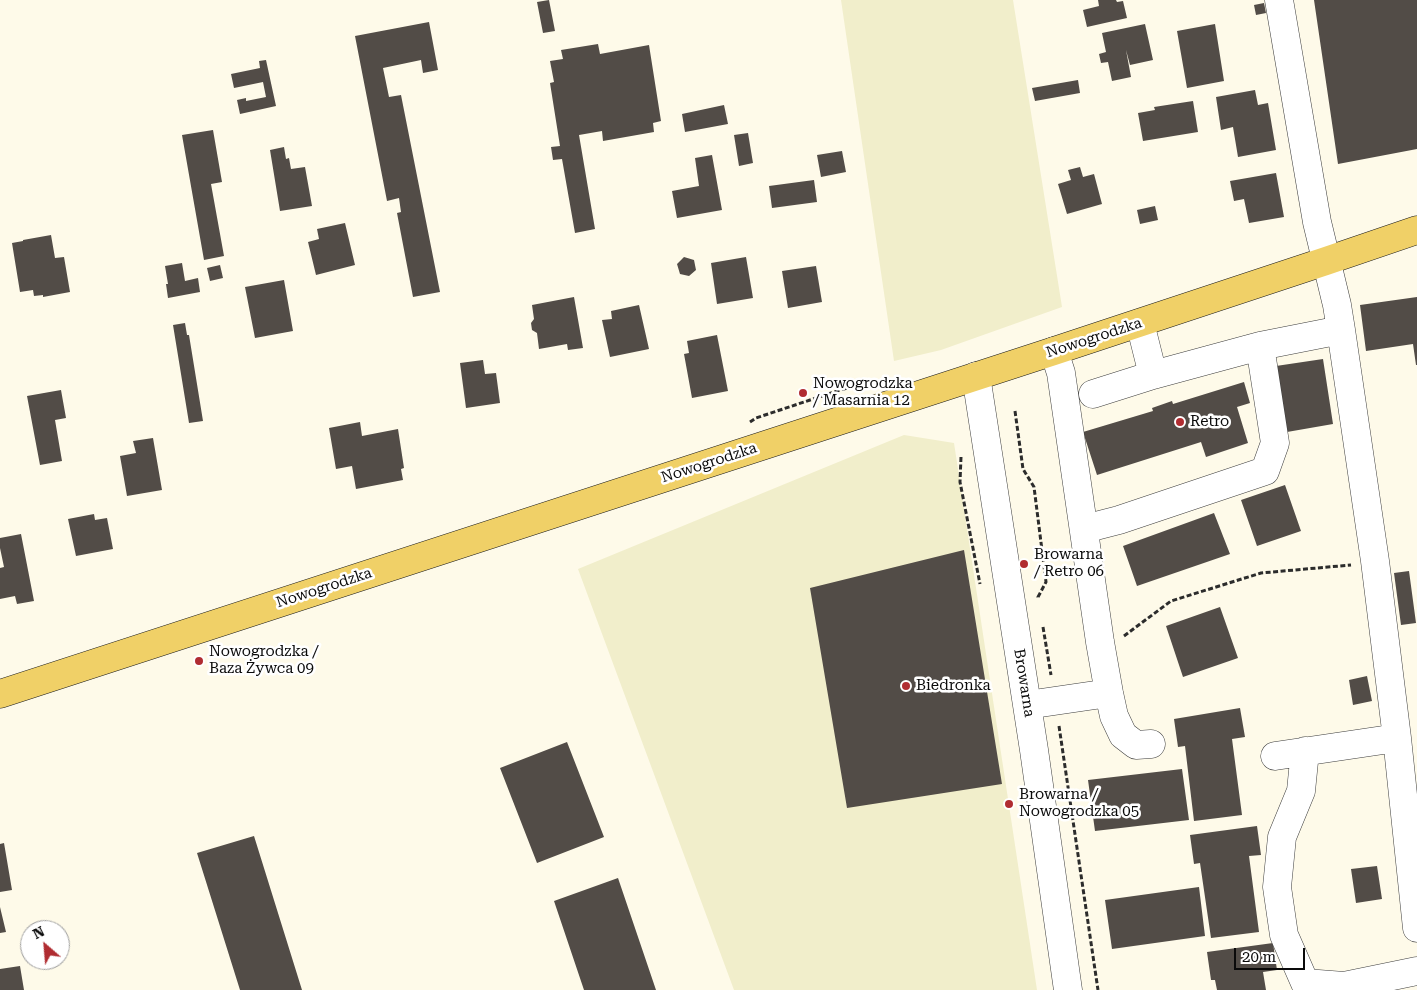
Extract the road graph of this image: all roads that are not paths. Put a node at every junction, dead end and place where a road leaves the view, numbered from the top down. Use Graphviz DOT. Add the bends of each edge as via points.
graph roads {
  1 [pos="1279,0"];
  2 [pos="1417,230"];
  3 [pos="1326,261"];
  4 [pos="1140,323"];
  5 [pos="1341,330"];
  6 [pos="1260,346"];
  7 [pos="1054,351"];
  8 [pos="1153,375"];
  9 [pos="976,376"];
  10 [pos="1093,394"];
  11 [pos="1084,529"];
  12 [pos="1109,693"];
  13 [pos="0,694"];
  14 [pos="1027,705"];
  15 [pos="1397,738"];
  16 [pos="1151,744"];
  17 [pos="1304,751"];
  18 [pos="1275,756"];
  19 [pos="1408,766"];
  20 [pos="1417,928"];
  21 [pos="1417,971"];
  22 [pos="1068,990"];
  1 -- 3 [label="street"];
  2 -- 3 [label="main road, Nowogrodzka"];
  3 -- 4 [label="main road, Nowogrodzka"];
  3 -- 5 [label="street"];
  4 -- 7 [label="main road, Nowogrodzka"];
  4 -- 8 [label="street"];
  5 -- 6 [label="street"];
  5 -- 15 [label="street"];
  6 -- 8 [label="street"];
  6 -- 11 [label="street" via="1275,443 1265,471"];
  7 -- 9 [label="main road, Nowogrodzka"];
  7 -- 11 [label="street" via="1061,373"];
  8 -- 10 [label="street"];
  9 -- 13 [label="main road, Nowogrodzka"];
  9 -- 14 [label="street, Browarna"];
  11 -- 12 [label="street"];
  12 -- 14 [label="street"];
  12 -- 16 [label="street" via="1114,716 1123,735 1136,745"];
  14 -- 22 [label="street, Browarna"];
  15 -- 17 [label="street"];
  15 -- 19 [label="street"];
  17 -- 18 [label="street"];
  17 -- 21 [label="street" via="1300,791 1282,837 1277,887 1284,934 1306,983 1344,986"];
  19 -- 20 [label="street"];
}
